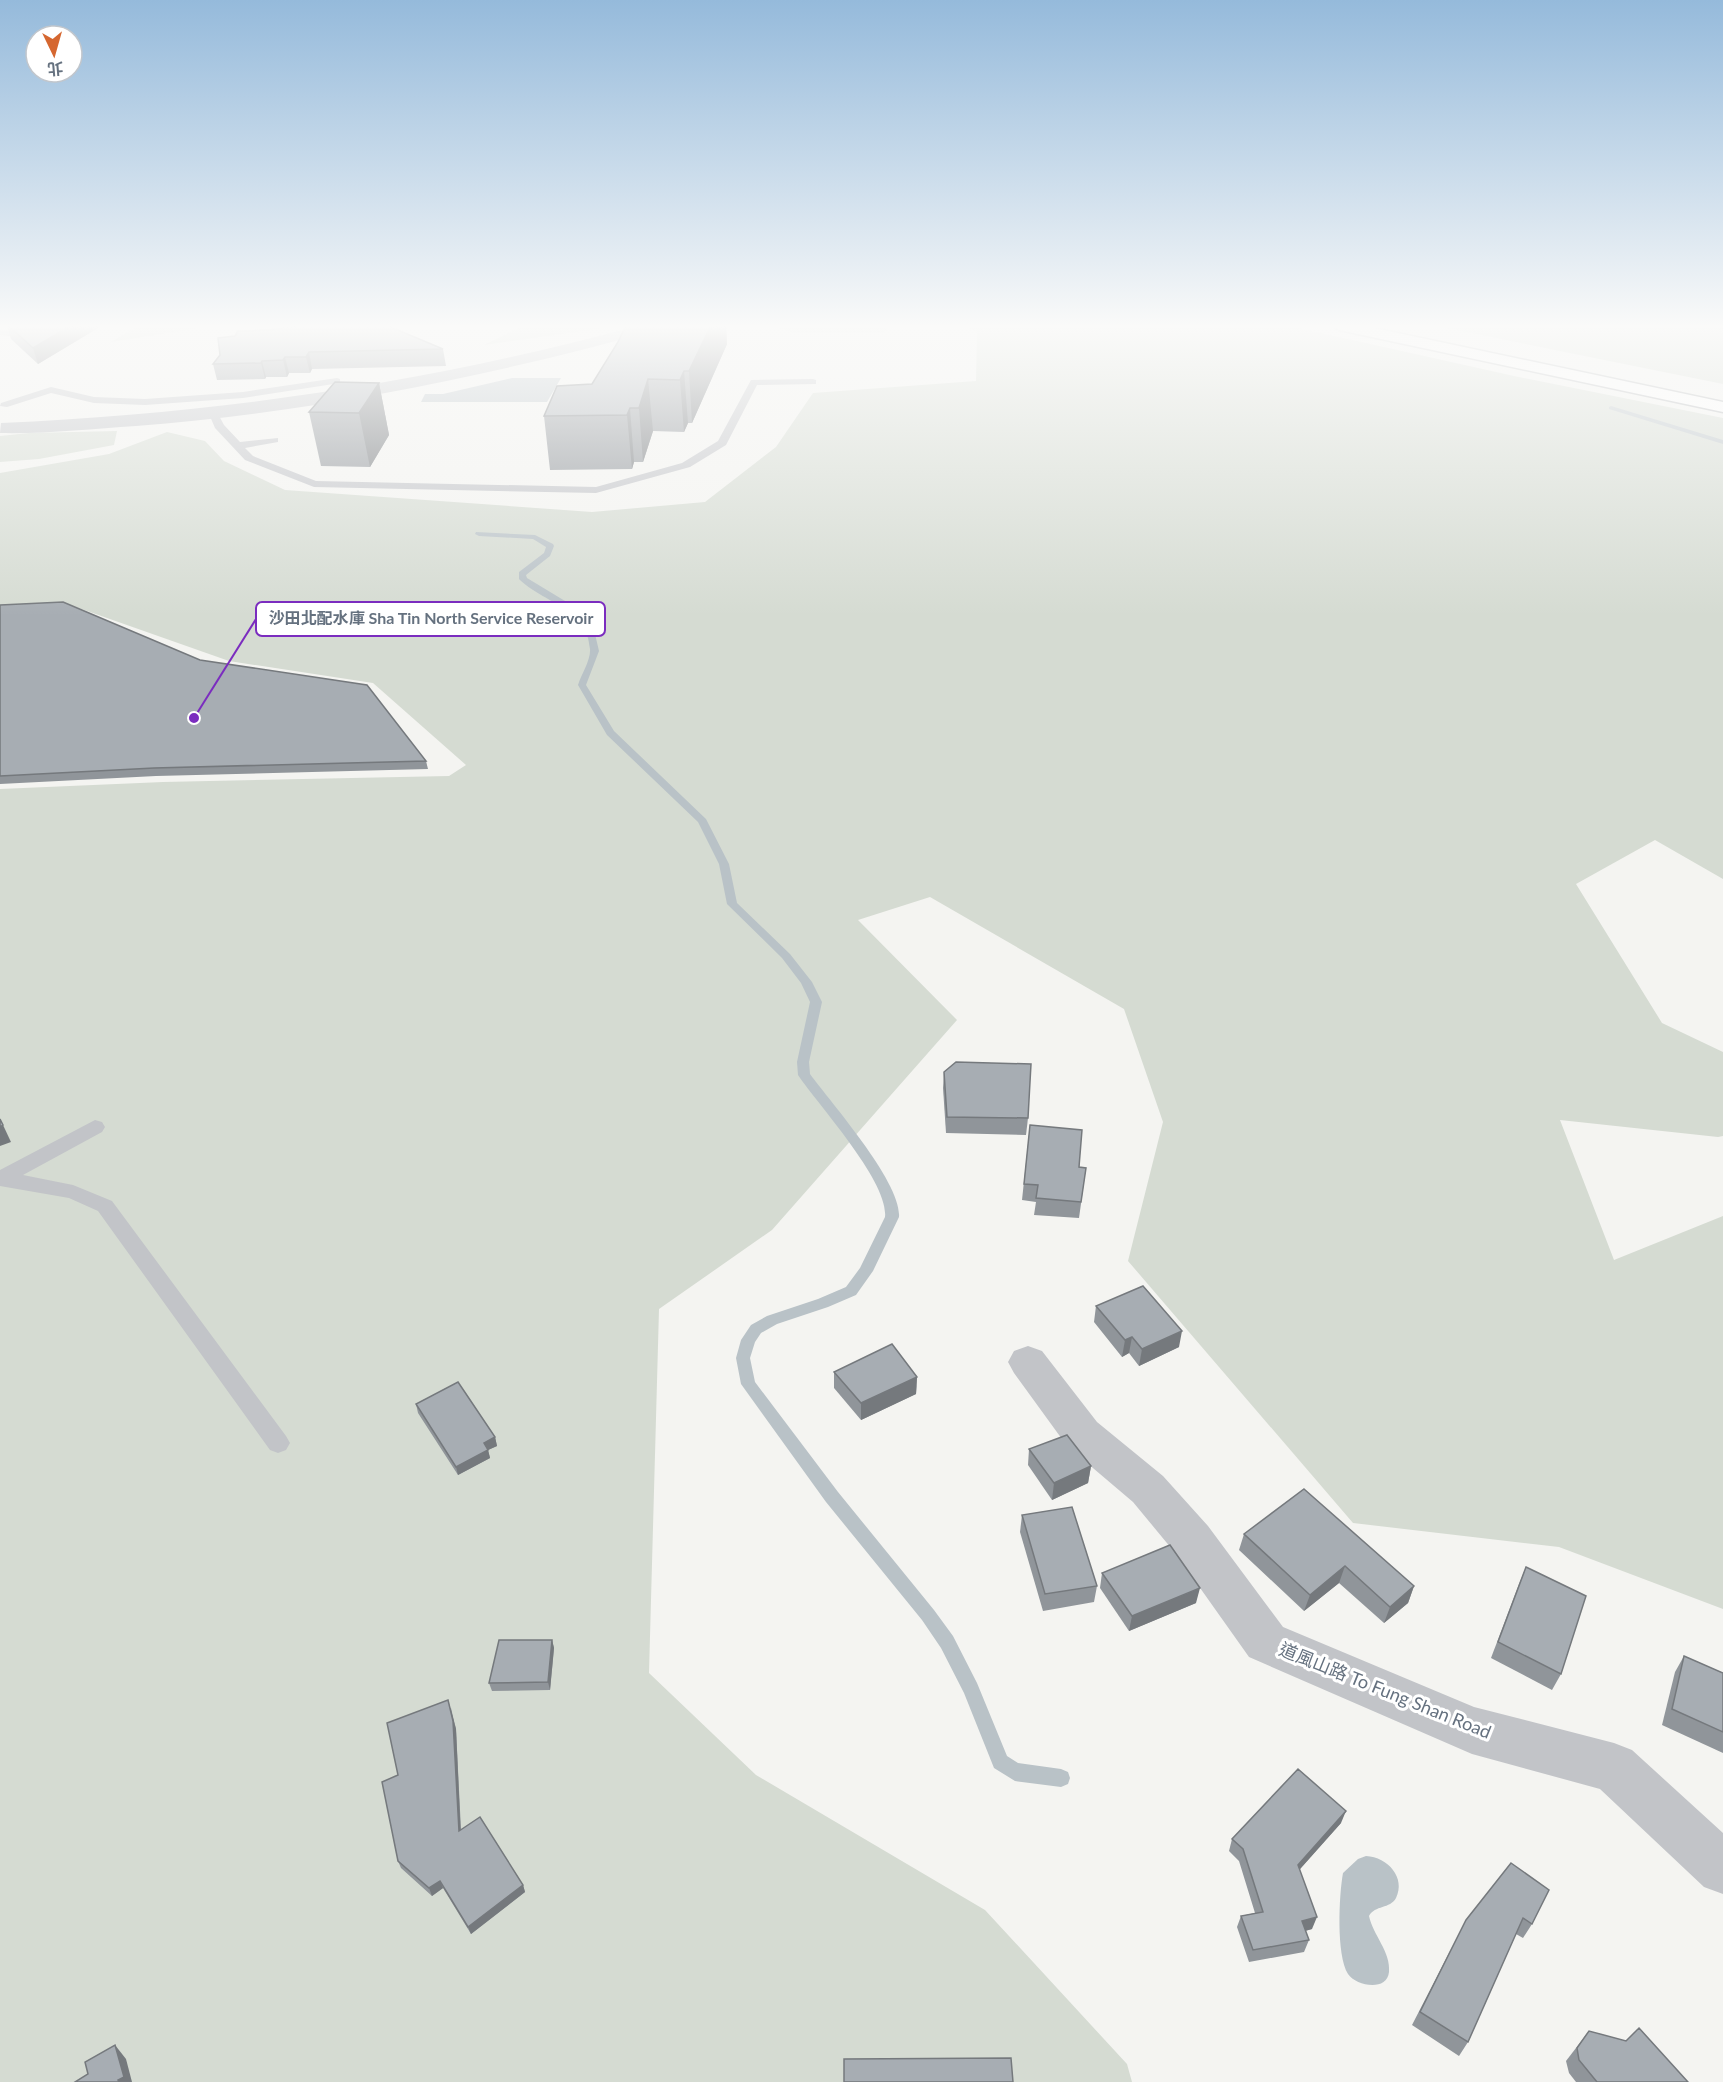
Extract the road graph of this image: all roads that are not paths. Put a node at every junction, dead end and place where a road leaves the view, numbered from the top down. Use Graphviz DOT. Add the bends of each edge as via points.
graph roads {
  1 [pos="15,422"];
  2 [pos="118,422"];
  3 [pos="217,422"];
  4 [pos="733,422"];
  5 [pos="1,428"];
  6 [pos="274,440"];
  7 [pos="236,447"];
  8 [pos="95,1127"];
  9 [pos="2,1178"];
  10 [pos="1028,1362"];
  11 [pos="278,1443"];
  12 [pos="1723,1868"];
  1 -- 5 [label="street"];
  2 -- 5 [label="street"];
  3 -- 7 [label="lane"];
  4 -- 7 [label="lane" via="722,443 686,465 596,490 314,484 249,458"];
  6 -- 7 [label="lane"];
  8 -- 9 [label="lane"];
  9 -- 11 [label="lane" via="73,1192 105,1206"];
  10 -- 12 [label="street, 道風山路 To Fung Shan Road" via="1082,1434 1148,1489 1192,1540 1266,1642 1472,1730 1614,1768"];
}
